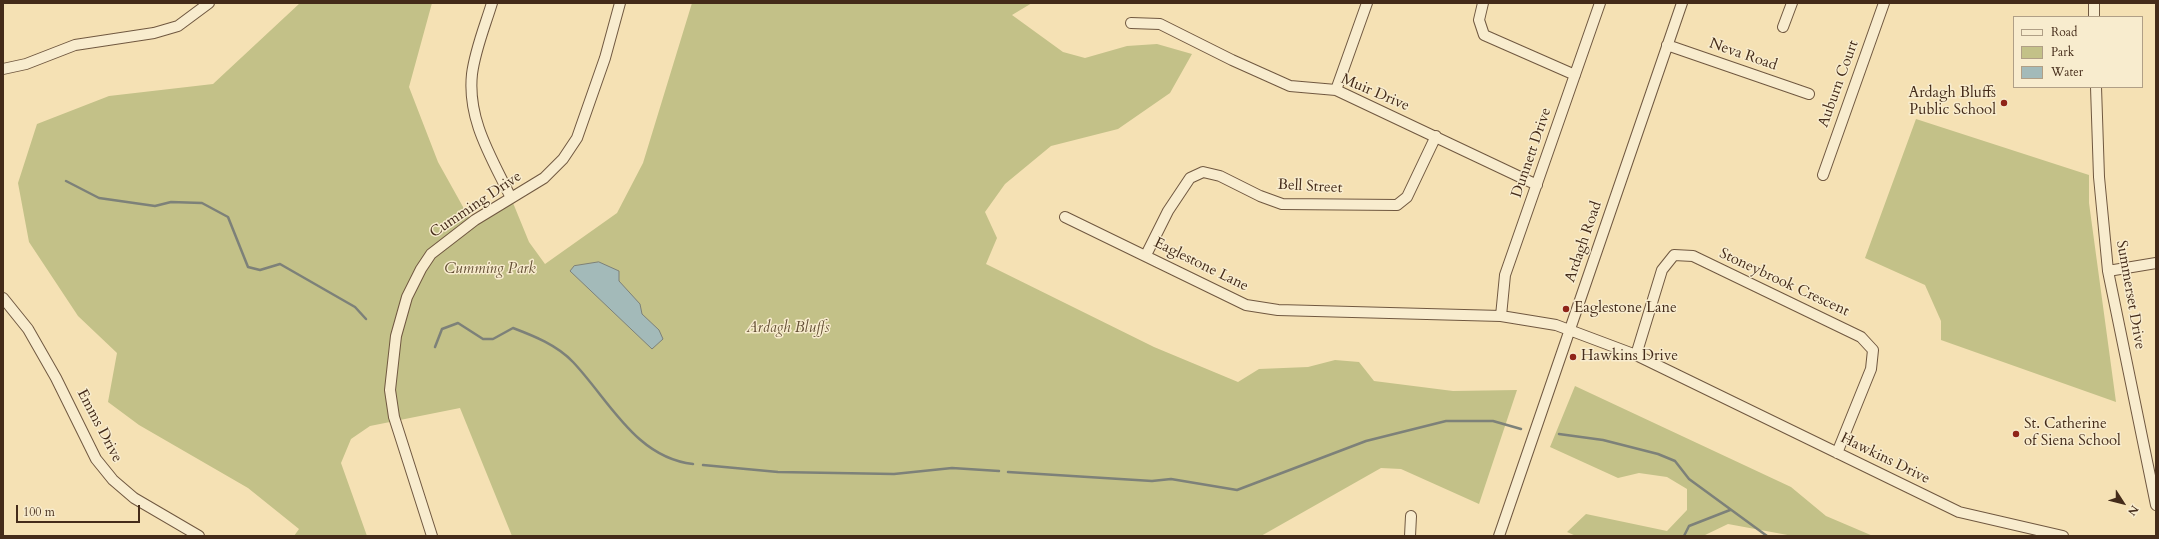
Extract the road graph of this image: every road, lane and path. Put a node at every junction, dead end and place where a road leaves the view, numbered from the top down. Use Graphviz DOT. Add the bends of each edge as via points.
graph roads {
  1 [pos="209,3"];
  2 [pos="492,3"];
  3 [pos="620,3"];
  4 [pos="1367,3"];
  5 [pos="1483,3"];
  6 [pos="1600,3"];
  7 [pos="1682,3"];
  8 [pos="1792,3"];
  9 [pos="1884,3"];
  10 [pos="2094,3"];
  11 [pos="2094,16"];
  12 [pos="1131,23"];
  13 [pos="1784,27"];
  14 [pos="1667,45"];
  15 [pos="3,69"];
  16 [pos="1575,75"];
  17 [pos="2096,88"];
  18 [pos="1336,90"];
  19 [pos="1809,94"];
  20 [pos="1436,136"];
  21 [pos="1823,175"];
  22 [pos="1537,185"];
  23 [pos="511,198"];
  24 [pos="1065,217"];
  25 [pos="1146,255"];
  26 [pos="2156,263"];
  27 [pos="2108,270"];
  28 [pos="3,298"];
  29 [pos="1501,316"];
  30 [pos="1570,330"];
  31 [pos="1636,355"];
  32 [pos="1837,453"];
  33 [pos="2156,505"];
  34 [pos="1411,516"];
  35 [pos="199,536"];
  36 [pos="432,536"];
  37 [pos="1410,536"];
  38 [pos="1499,536"];
  39 [pos="2063,536"];
  1 -- 15 [label="street" via="178,26 154,33 76,45 26,64"];
  2 -- 23 [label="street" via="472,73 472,101 479,132"];
  3 -- 23 [label="street, Cumming Drive" via="605,58 578,138 563,159 544,178"];
  4 -- 18 [label="street"];
  5 -- 16 [label="street" via="1478,20 1484,35"];
  6 -- 16 [label="street, Dunnett Drive"];
  7 -- 14 [label="street, Ardagh Road"];
  8 -- 13 [label="street"];
  9 -- 21 [label="street, Auburn Court"];
  10 -- 11 [label="street"];
  12 -- 18 [label="street, Muir Drive" via="1160,24 1290,86"];
  14 -- 19 [label="street, Neva Road"];
  14 -- 30 [label="street, Ardagh Road"];
  16 -- 22 [label="street, Dunnett Drive"];
  17 -- 27 [label="street, Summerset Drive" via="2099,177"];
  18 -- 20 [label="street, Muir Drive"];
  20 -- 22 [label="street, Muir Drive"];
  20 -- 25 [label="street, Bell Street" via="1407,197 1397,205 1282,204 1220,176 1203,172 1190,178 1168,211"];
  22 -- 29 [label="street, Dunnett Drive" via="1505,275"];
  23 -- 36 [label="street, Cumming Drive" via="475,220 431,254 407,297 396,336 390,390 394,418"];
  24 -- 25 [label="street, Eaglestone Lane"];
  25 -- 29 [label="street, Eaglestone Lane" via="1246,305 1278,310"];
  26 -- 27 [label="street"];
  27 -- 33 [label="street, Summerset Drive"];
  28 -- 35 [label="street, Emms Drive" via="28,329 56,378 96,459 113,480 134,498"];
  29 -- 30 [label="street, Eaglestone Lane" via="1556,325"];
  30 -- 31 [label="street, Hawkins Drive"];
  30 -- 38 [label="street, Ardagh Road"];
  31 -- 32 [label="street, Hawkins Drive"];
  31 -- 32 [label="street, Stoneybrook Crescent" via="1662,270 1674,255 1692,256 1861,337 1873,350 1871,369"];
  32 -- 39 [label="street, Hawkins Drive" via="1959,512"];
  34 -- 37 [label="street"];
}
